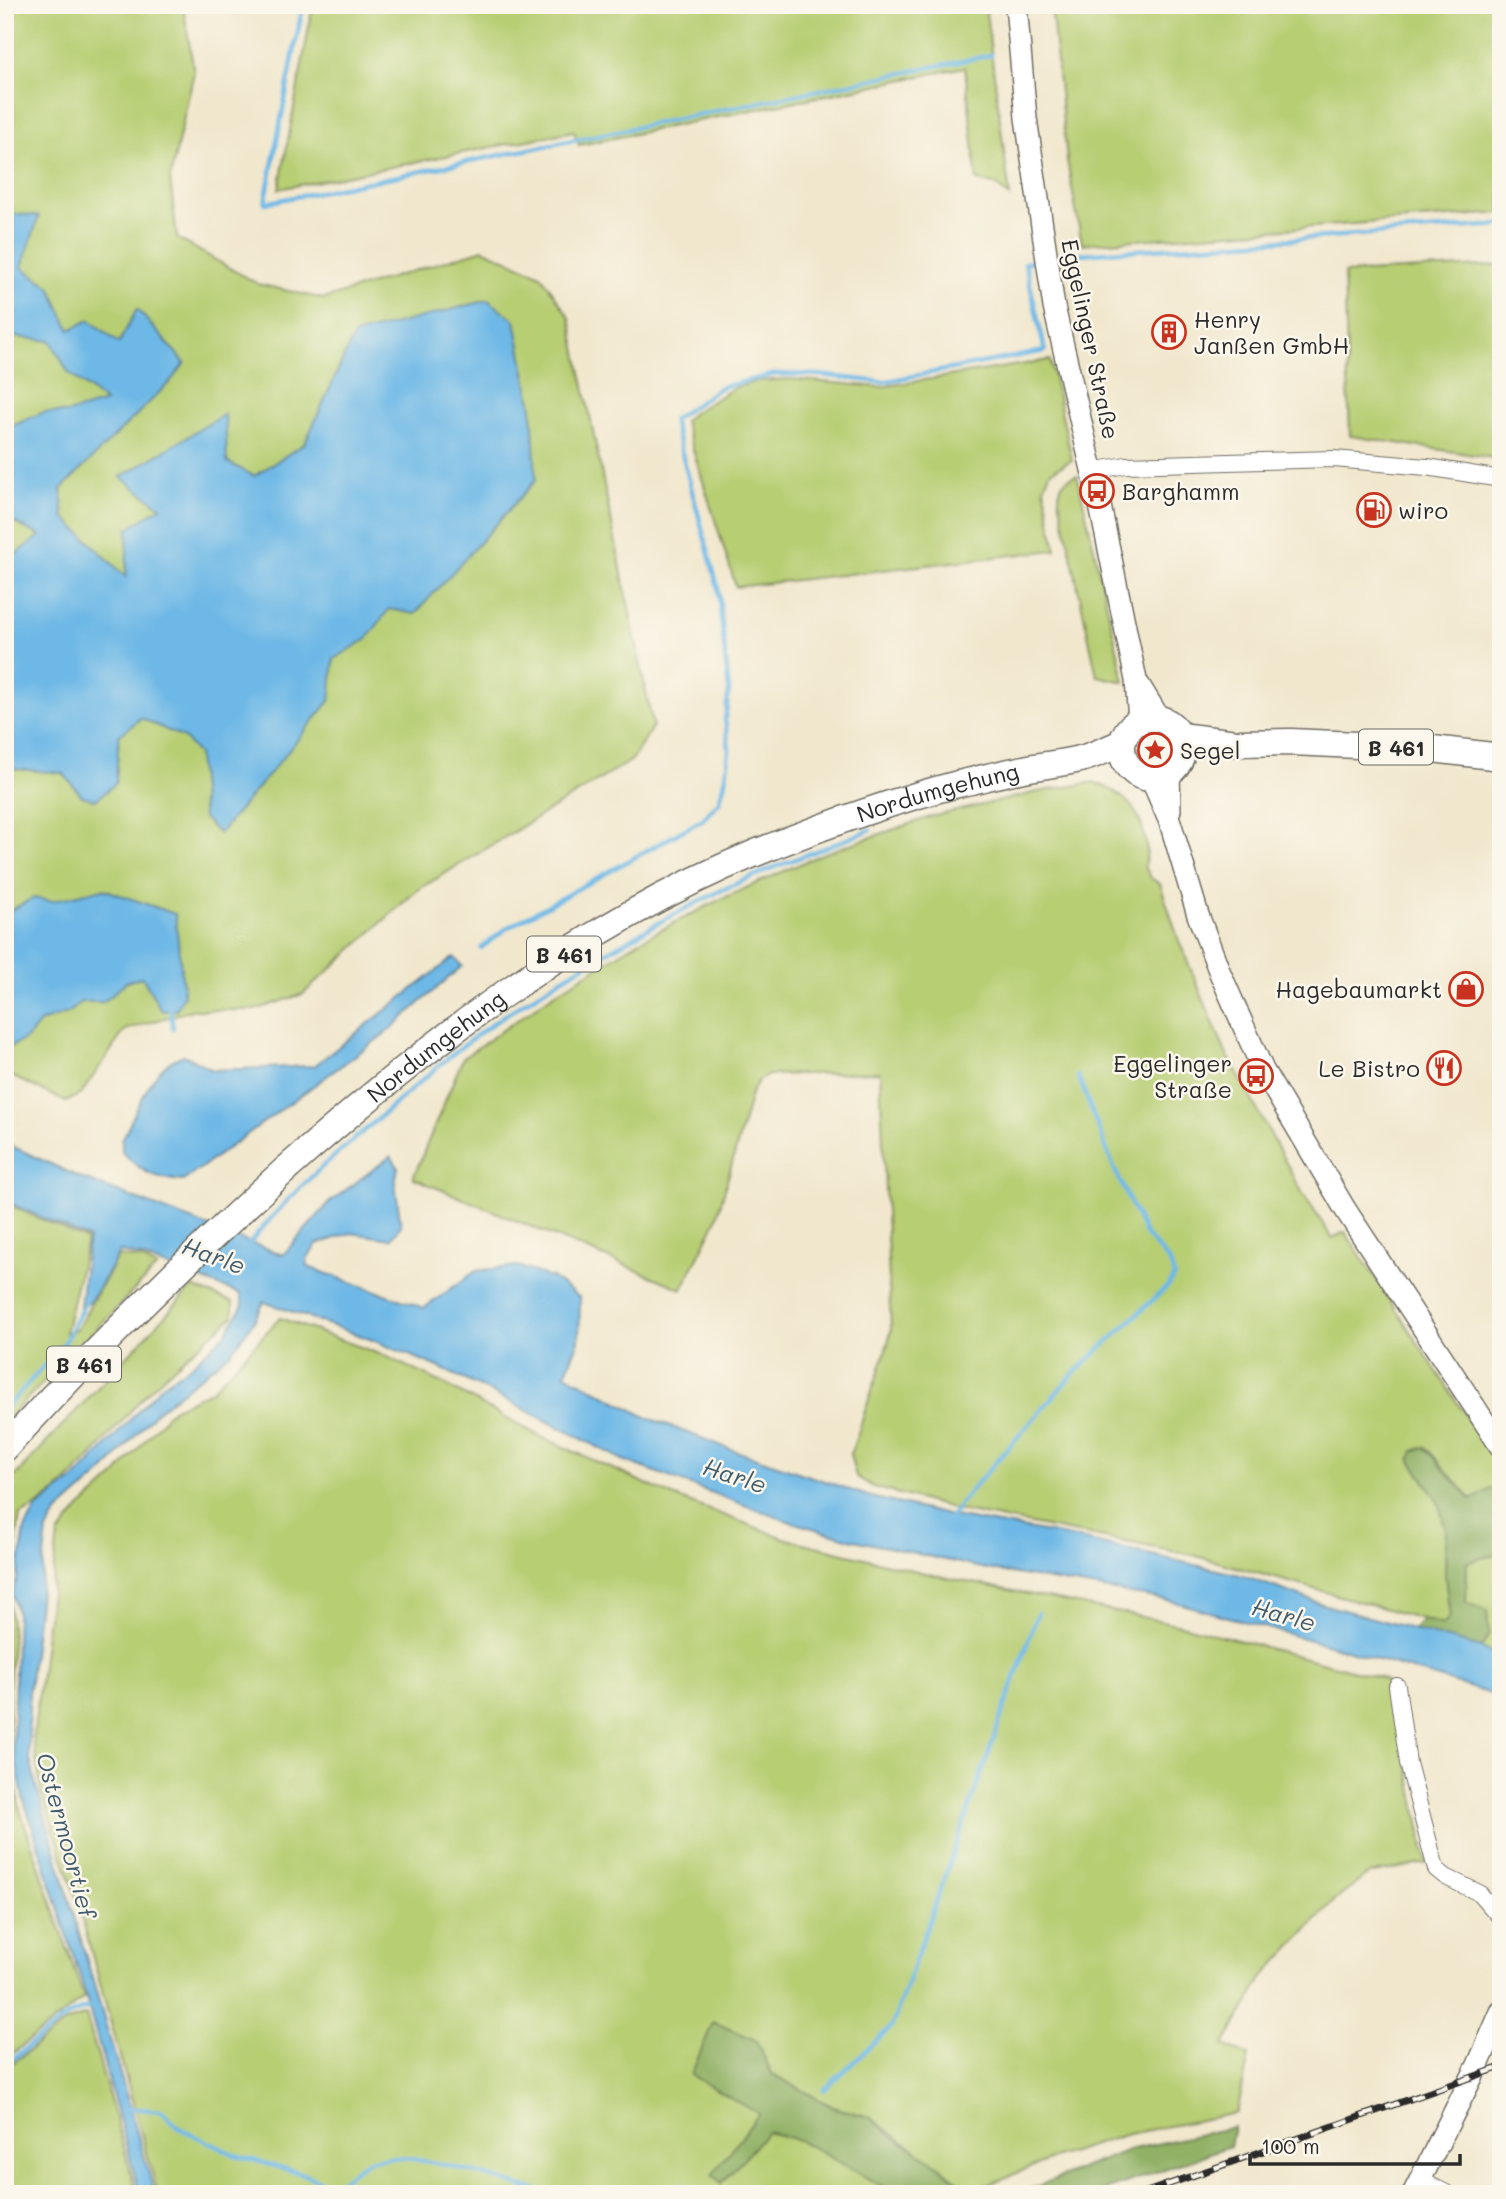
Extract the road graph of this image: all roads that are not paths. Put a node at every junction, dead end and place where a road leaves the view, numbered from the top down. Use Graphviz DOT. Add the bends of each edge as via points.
graph roads {
  1 [pos="1016,5"];
  2 [pos="1092,471"];
  3 [pos="1501,479"];
  4 [pos="1149,719"];
  5 [pos="1124,753"];
  6 [pos="1501,757"];
  7 [pos="1170,760"];
  8 [pos="1501,1447"];
  9 [pos="5,1448"];
  10 [pos="1397,1686"];
  11 [pos="1501,1918"];
  12 [pos="1501,2012"];
  13 [pos="1417,2187"];
  14 [pos="1448,2194"];
  1 -- 2 [label="street, Eggelinger Straße" via="1026,118 1054,307"];
  2 -- 3 [label="street" via="1126,465 1334,459"];
  2 -- 4 [label="street, Eggelinger Straße" via="1136,680"];
  4 -- 5 [label="main road" via="1125,734"];
  4 -- 7 [label="main road" via="1168,722"];
  5 -- 7 [label="main road, B 461" via="1132,771"];
  5 -- 9 [label="main road, Nordumgehung / B 461" via="957,785 832,823 749,856 575,947 442,1039 333,1129 166,1282"];
  6 -- 7 [label="main road, B 461" via="1291,741 1236,743"];
  7 -- 8 [label="street" via="1170,822 1198,915 1263,1070 1345,1209"];
  10 -- 11 [label="street" via="1408,1763 1436,1870 1479,1893"];
  12 -- 13 [label="street"];
  13 -- 14 [label="street"];
}
